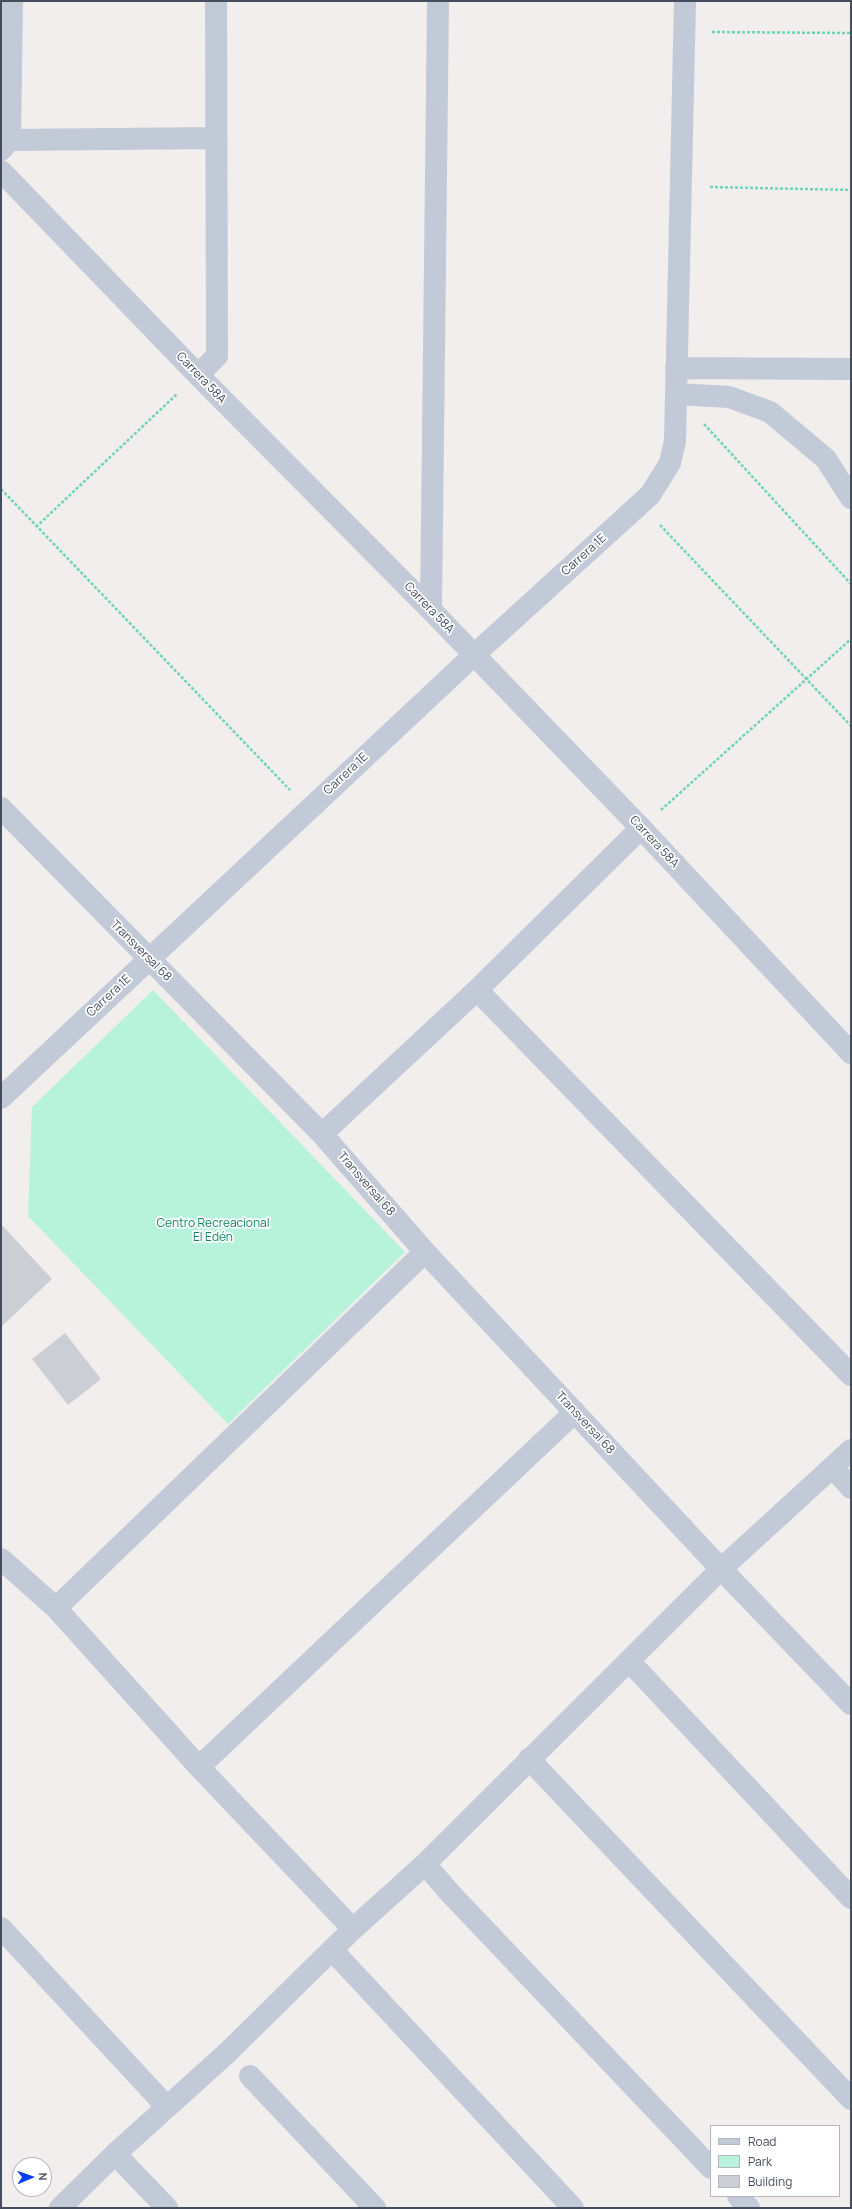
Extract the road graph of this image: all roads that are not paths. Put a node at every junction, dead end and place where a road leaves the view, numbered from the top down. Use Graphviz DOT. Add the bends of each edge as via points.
graph roads {
  1 [pos="12,1"];
  2 [pos="216,1"];
  3 [pos="438,1"];
  4 [pos="686,1"];
  5 [pos="215,138"];
  6 [pos="6,145"];
  7 [pos="1,171"];
  8 [pos="676,368"];
  9 [pos="851,368"];
  10 [pos="198,376"];
  11 [pos="677,394"];
  12 [pos="851,498"];
  13 [pos="431,610"];
  14 [pos="474,655"];
  15 [pos="1,808"];
  16 [pos="641,828"];
  17 [pos="148,959"];
  18 [pos="477,990"];
  19 [pos="851,1053"];
  20 [pos="1,1098"];
  21 [pos="322,1134"];
  22 [pos="426,1252"];
  23 [pos="851,1376"];
  24 [pos="575,1412"];
  25 [pos="851,1450"];
  26 [pos="832,1468"];
  27 [pos="851,1488"];
  28 [pos="1,1559"];
  29 [pos="720,1569"];
  30 [pos="56,1608"];
  31 [pos="630,1662"];
  32 [pos="851,1704"];
  33 [pos="529,1759"];
  34 [pos="199,1767"];
  35 [pos="425,1864"];
  36 [pos="851,1898"];
  37 [pos="1,1928"];
  38 [pos="353,1929"];
  39 [pos="333,1951"];
  40 [pos="250,2076"];
  41 [pos="851,2099"];
  42 [pos="167,2107"];
  43 [pos="115,2154"];
  44 [pos="710,2167"];
  45 [pos="739,2197"];
  46 [pos="60,2208"];
  47 [pos="167,2208"];
  48 [pos="375,2208"];
  49 [pos="573,2208"];
  50 [pos="749,2208"];
  1 -- 6 [label="street"];
  2 -- 5 [label="street"];
  3 -- 13 [label="street"];
  4 -- 8 [label="street, Carrera 1E"];
  5 -- 6 [label="street"];
  5 -- 10 [label="street" via="217,356"];
  7 -- 10 [label="street, Carrera 58A"];
  8 -- 9 [label="street"];
  8 -- 11 [label="street, Carrera 1E"];
  10 -- 13 [label="street, Carrera 58A"];
  11 -- 12 [label="street" via="729,397 770,412 826,459"];
  11 -- 14 [label="street, Carrera 1E" via="675,441 670,463 650,495"];
  13 -- 14 [label="street, Carrera 58A"];
  14 -- 16 [label="street, Carrera 58A"];
  14 -- 17 [label="street, Carrera 1E"];
  15 -- 17 [label="street, Transversal 68"];
  16 -- 18 [label="street"];
  16 -- 19 [label="street, Carrera 58A"];
  17 -- 20 [label="street, Carrera 1E"];
  17 -- 21 [label="street, Transversal 68"];
  18 -- 21 [label="street"];
  18 -- 23 [label="street"];
  21 -- 22 [label="street, Transversal 68"];
  22 -- 24 [label="street, Transversal 68"];
  22 -- 30 [label="street"];
  24 -- 29 [label="street, Transversal 68"];
  24 -- 34 [label="street"];
  25 -- 26 [label="street"];
  26 -- 27 [label="street"];
  26 -- 29 [label="street"];
  28 -- 30 [label="street"];
  29 -- 31 [label="street"];
  29 -- 32 [label="street, Transversal 68"];
  30 -- 34 [label="street"];
  31 -- 33 [label="street"];
  31 -- 36 [label="street"];
  33 -- 35 [label="street"];
  33 -- 41 [label="street"];
  34 -- 38 [label="street"];
  35 -- 38 [label="street"];
  35 -- 44 [label="street"];
  37 -- 42 [label="street"];
  38 -- 39 [label="street"];
  39 -- 42 [label="street"];
  39 -- 49 [label="street"];
  40 -- 48 [label="street"];
  42 -- 43 [label="street"];
  43 -- 46 [label="street"];
  43 -- 47 [label="street"];
  45 -- 50 [label="street"];
}
